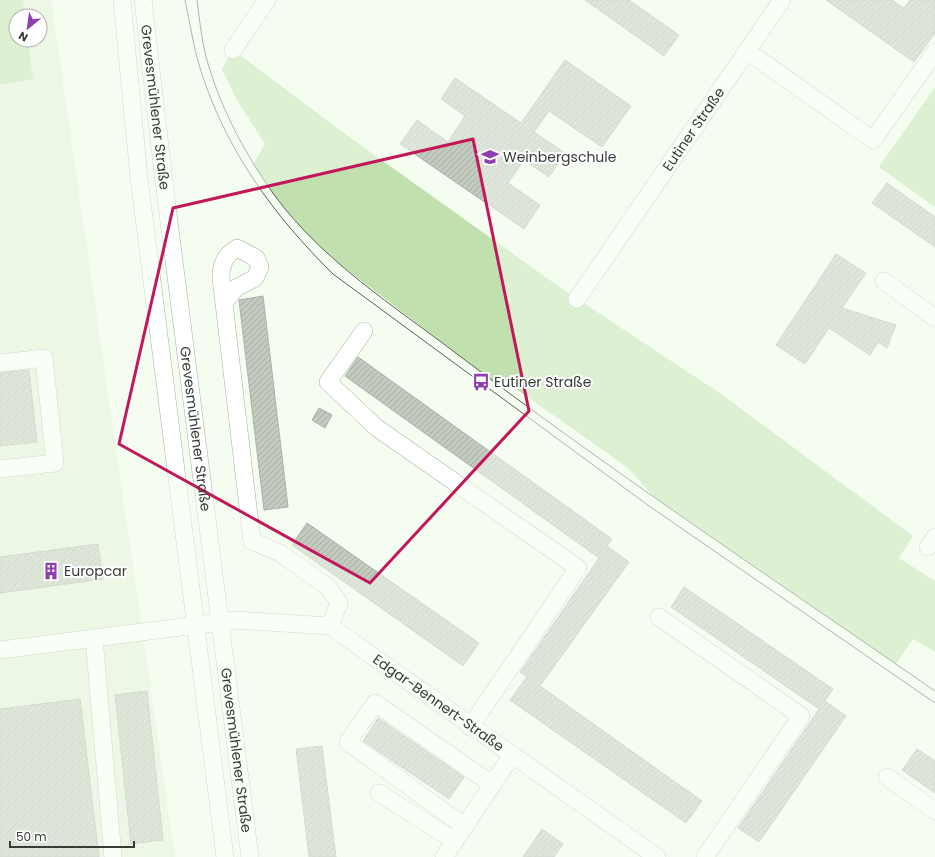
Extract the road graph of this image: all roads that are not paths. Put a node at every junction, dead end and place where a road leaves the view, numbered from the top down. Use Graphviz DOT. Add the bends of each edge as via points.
graph roads {
  1 [pos="122,0"];
  2 [pos="143,0"];
  3 [pos="267,0"];
  4 [pos="782,0"];
  5 [pos="232,50"];
  6 [pos="747,52"];
  7 [pos="935,52"];
  8 [pos="884,281"];
  9 [pos="577,299"];
  10 [pos="224,303"];
  11 [pos="935,318"];
  12 [pos="364,331"];
  13 [pos="0,363"];
  14 [pos="0,469"];
  15 [pos="659,617"];
  16 [pos="220,622"];
  17 [pos="196,625"];
  18 [pos="330,626"];
  19 [pos="94,638"];
  20 [pos="0,650"];
  21 [pos="470,726"];
  22 [pos="512,755"];
  23 [pos="887,777"];
  24 [pos="493,784"];
  25 [pos="379,793"];
  26 [pos="935,811"];
  27 [pos="460,834"];
  28 [pos="113,857"];
  29 [pos="225,857"];
  30 [pos="250,857"];
  31 [pos="444,857"];
  32 [pos="657,857"];
  33 [pos="705,857"];
  1 -- 17 [label="street, Grevesmühlener Straße" via="139,178"];
  2 -- 16 [label="street, Grevesmühlener Straße"];
  3 -- 5 [label="street"];
  4 -- 6 [label="street, Eutiner Straße"];
  6 -- 7 [label="street" via="874,140"];
  6 -- 9 [label="street, Eutiner Straße"];
  8 -- 11 [label="street"];
  10 -- 18 [label="street" via="252,540 280,553 328,587 338,603"];
  12 -- 21 [label="street" via="328,382 377,428 578,568"];
  13 -- 14 [label="street" via="44,358 55,463"];
  15 -- 33 [label="street" via="801,716"];
  16 -- 17 [label="street"];
  16 -- 18 [label="street" via="236,620"];
  16 -- 30 [label="street, Grevesmühlener Straße"];
  17 -- 19 [label="street"];
  17 -- 29 [label="street, Grevesmühlener Straße"];
  18 -- 21 [label="street, Edgar-Bennert-Straße"];
  19 -- 20 [label="street"];
  19 -- 28 [label="street"];
  21 -- 22 [label="street, Edgar-Bennert-Straße"];
  22 -- 24 [label="street"];
  22 -- 32 [label="street, Edgar-Bennert-Straße"];
  23 -- 26 [label="street"];
  24 -- 27 [label="street"];
  24 -- 27 [label="street" via="375,703 348,742"];
  25 -- 27 [label="street"];
  27 -- 31 [label="street"];
}
